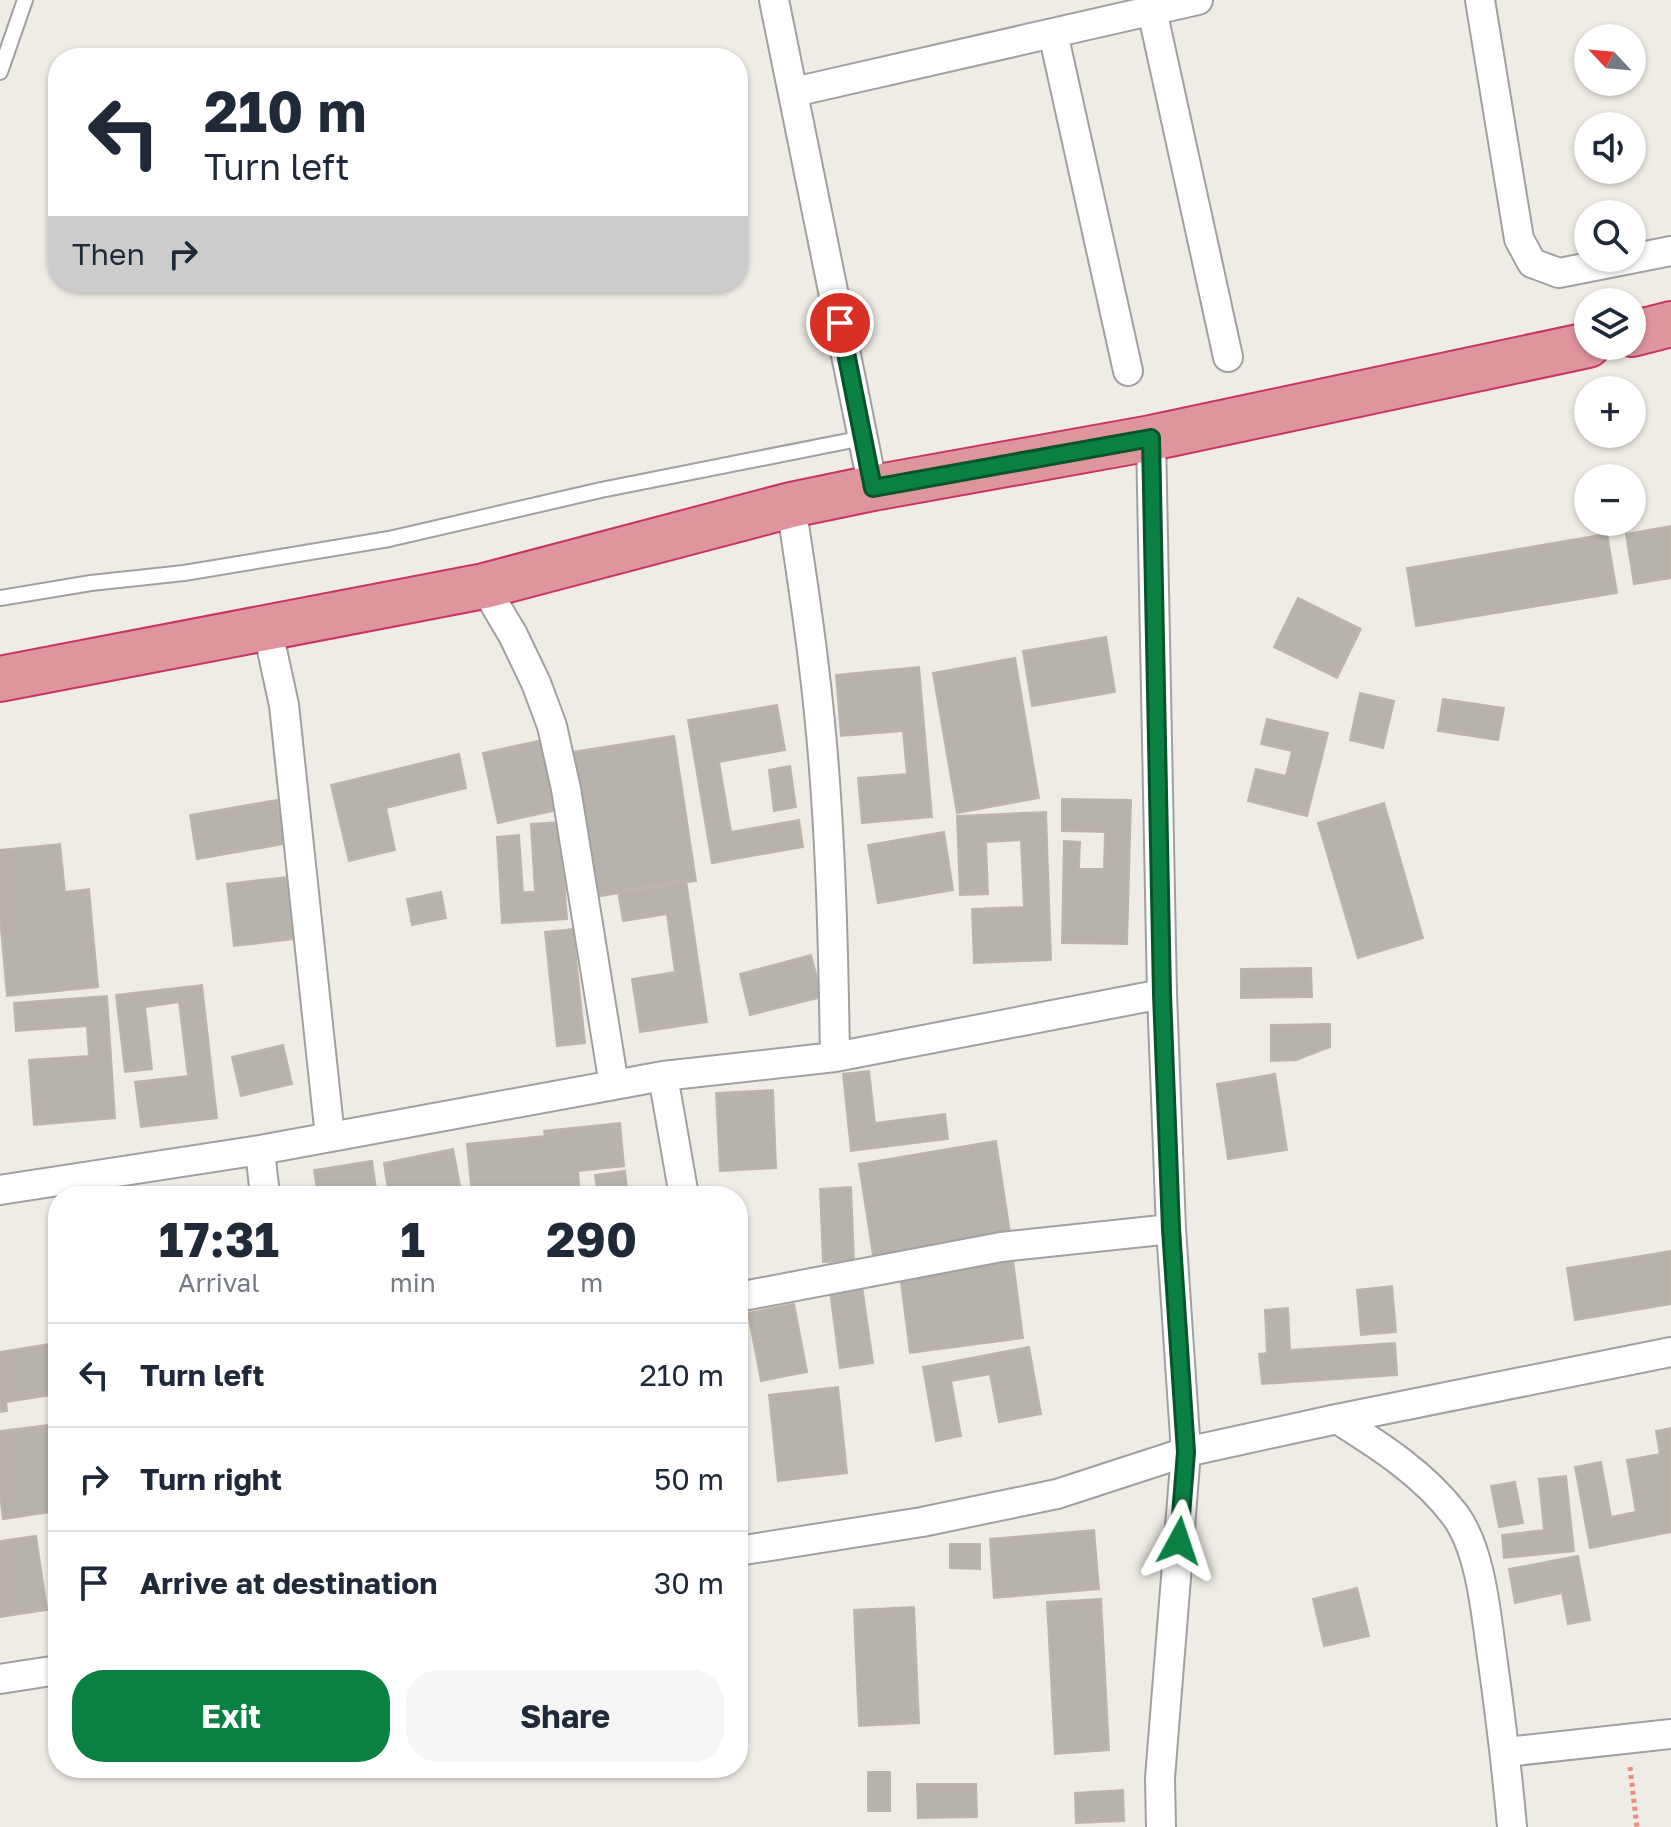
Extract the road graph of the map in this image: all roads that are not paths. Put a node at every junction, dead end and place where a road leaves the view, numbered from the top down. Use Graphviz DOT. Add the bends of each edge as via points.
graph roads {
  1 [pos="25,0"];
  2 [pos="774,0"];
  3 [pos="1198,0"];
  4 [pos="1480,0"];
  5 [pos="1152,10"];
  6 [pos="1053,33"];
  7 [pos="0,72"];
  8 [pos="794,92"];
  9 [pos="1671,251"];
  10 [pos="1671,324"];
  11 [pos="1646,330"];
  12 [pos="1574,348"];
  13 [pos="1228,357"];
  14 [pos="1128,371"];
  15 [pos="863,438"];
  16 [pos="1151,438"];
  17 [pos="873,488"];
  18 [pos="791,505"];
  19 [pos="484,586"];
  20 [pos="0,598"];
  21 [pos="267,627"];
  22 [pos="0,679"];
  23 [pos="1162,994"];
  24 [pos="835,1057"];
  25 [pos="663,1076"];
  26 [pos="614,1085"];
  27 [pos="330,1137"];
  28 [pos="260,1150"];
  29 [pos="264,1186"];
  30 [pos="682,1186"];
  31 [pos="0,1190"];
  32 [pos="1171,1229"];
  33 [pos="748,1295"];
  34 [pos="1671,1352"];
  35 [pos="1337,1419"];
  36 [pos="1186,1452"];
  37 [pos="748,1549"];
  38 [pos="48,1672"];
  39 [pos="0,1679"];
  40 [pos="1671,1734"];
  41 [pos="1506,1752"];
  42 [pos="1161,1827"];
  43 [pos="1512,1827"];
  1 -- 7 [label="lane"];
  2 -- 8 [label="street"];
  3 -- 5 [label="street"];
  4 -- 9 [label="street" via="1519,239 1532,263 1559,273"];
  5 -- 6 [label="street"];
  5 -- 13 [label="street"];
  6 -- 8 [label="street"];
  6 -- 14 [label="street"];
  8 -- 15 [label="street"];
  10 -- 11 [label="highway"];
  12 -- 16 [label="highway"];
  15 -- 17 [label="street"];
  15 -- 20 [label="lane" via="389,539"];
  16 -- 17 [label="highway"];
  16 -- 23 [label="street"];
  17 -- 18 [label="highway"];
  18 -- 19 [label="highway"];
  18 -- 24 [label="street" via="824,790"];
  19 -- 21 [label="highway"];
  19 -- 26 [label="street" via="513,635 552,726"];
  21 -- 22 [label="highway"];
  21 -- 27 [label="street" via="284,705"];
  23 -- 24 [label="street"];
  23 -- 32 [label="street"];
  24 -- 25 [label="street"];
  25 -- 26 [label="street"];
  25 -- 30 [label="street"];
  26 -- 27 [label="street"];
  27 -- 28 [label="street"];
  28 -- 29 [label="street"];
  28 -- 31 [label="street"];
  32 -- 33 [label="street" via="1001,1247"];
  32 -- 36 [label="street"];
  34 -- 35 [label="street"];
  35 -- 36 [label="street"];
  35 -- 41 [label="street" via="1392,1454 1435,1491 1472,1545"];
  36 -- 37 [label="street" via="1057,1494"];
  36 -- 42 [label="street" via="1160,1778"];
  38 -- 39 [label="street"];
  40 -- 41 [label="street"];
  41 -- 43 [label="street"];
}
